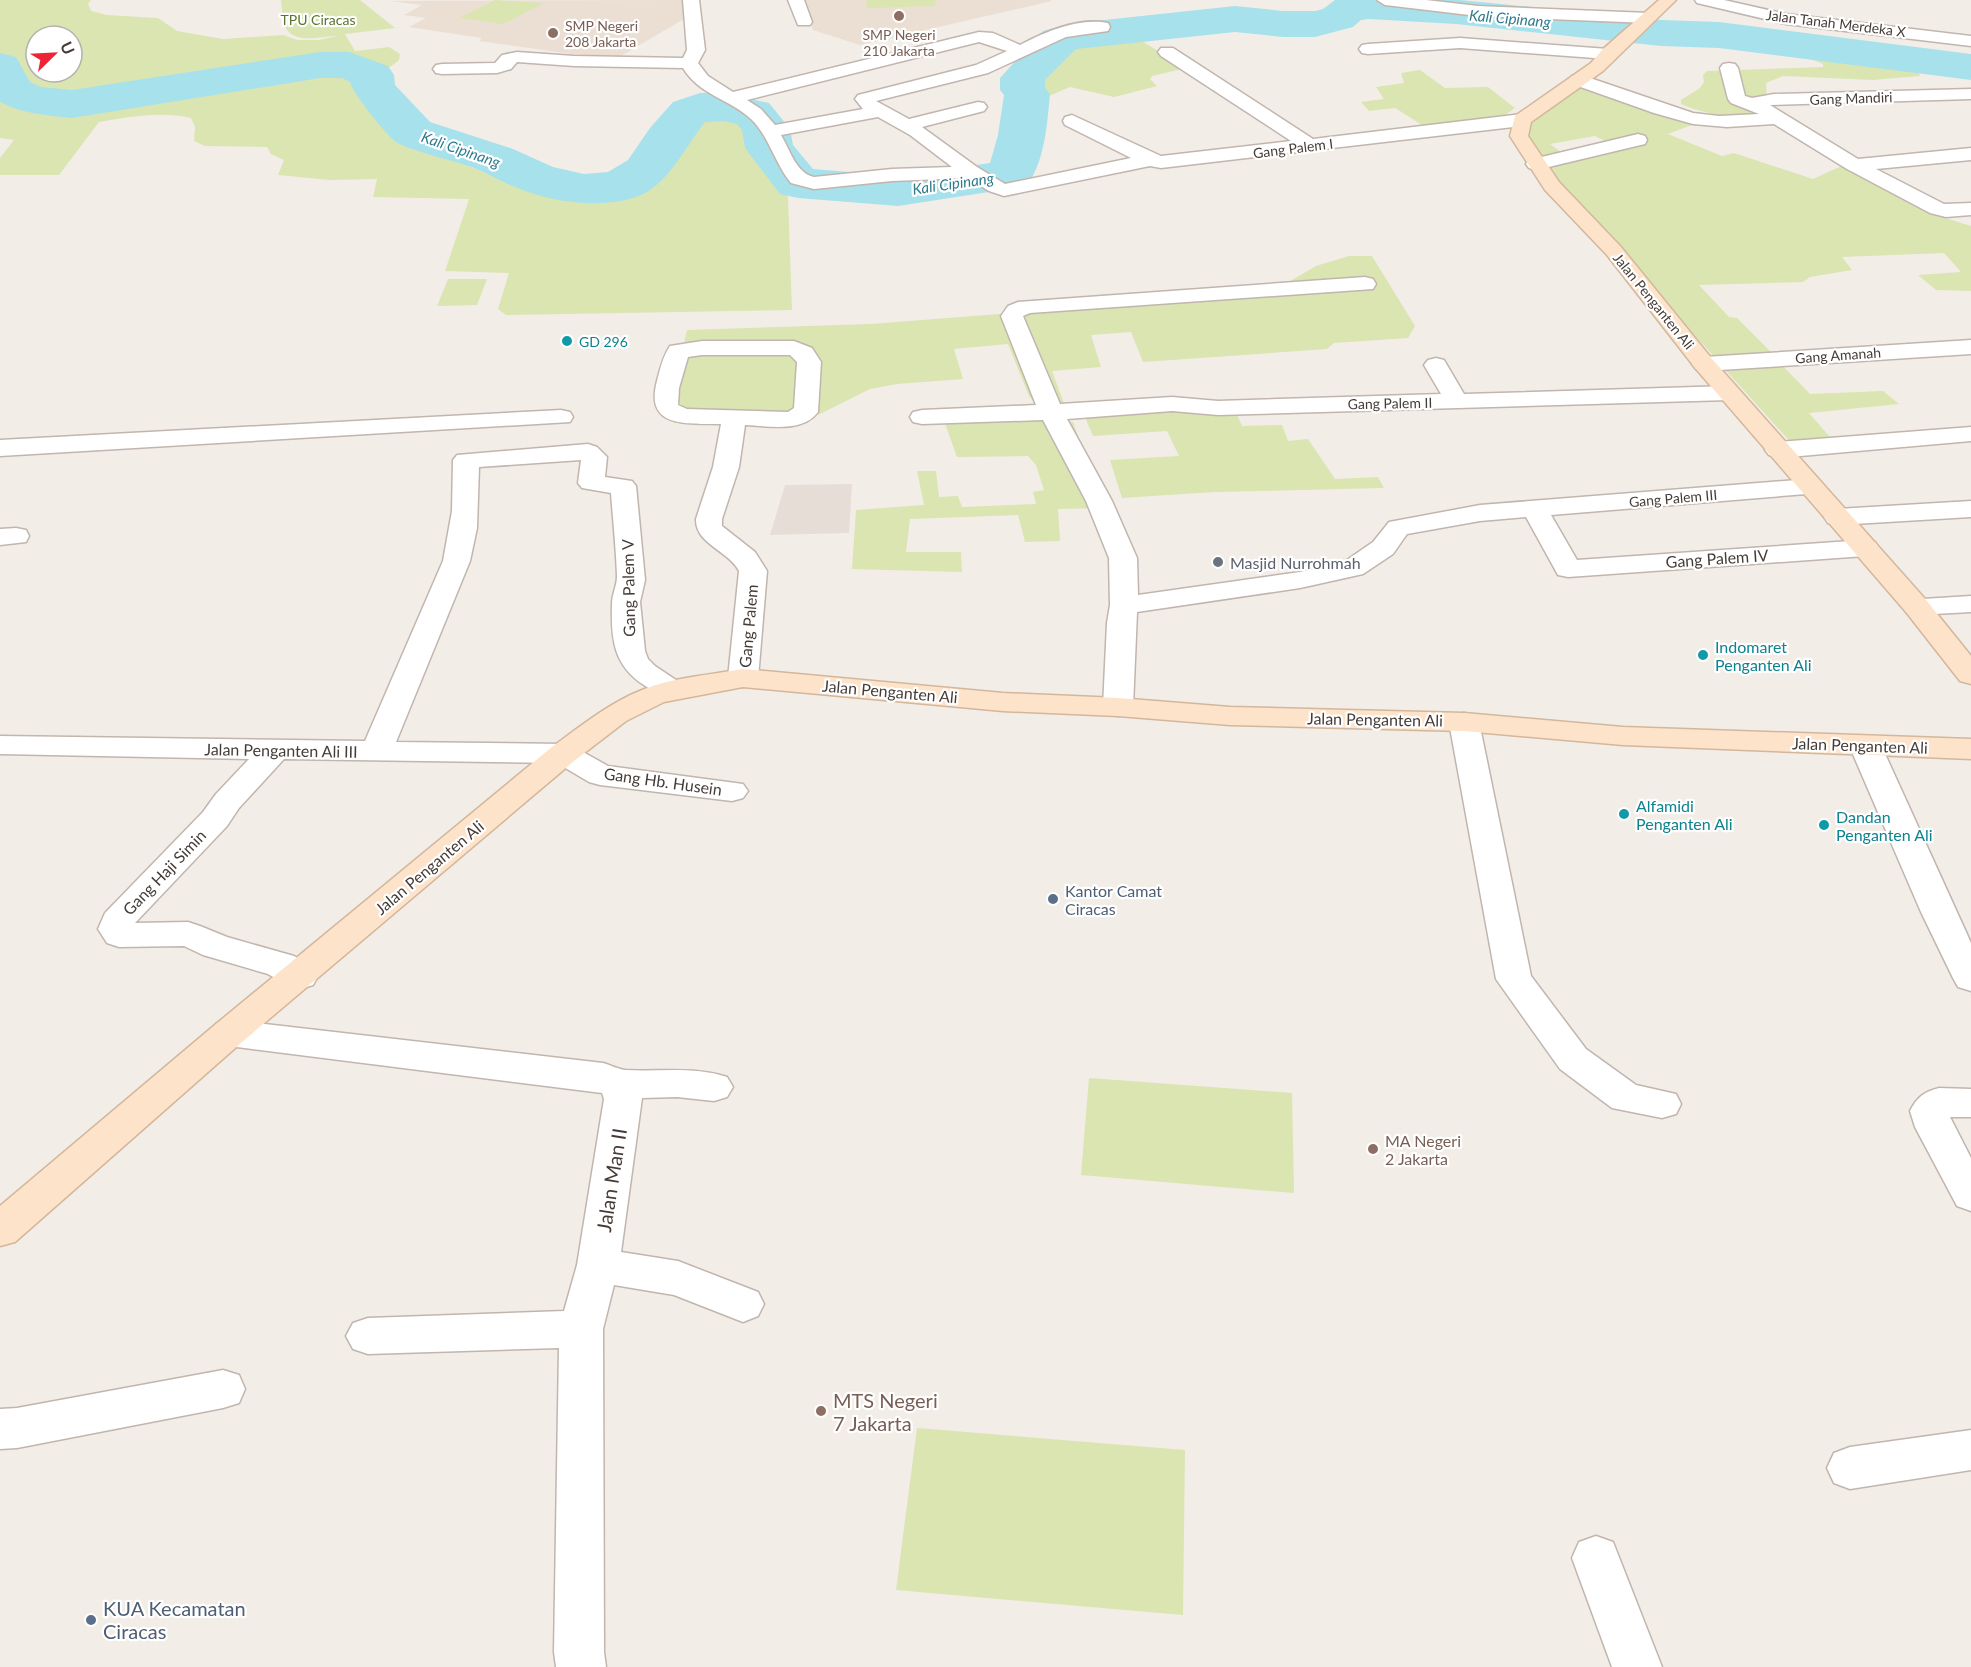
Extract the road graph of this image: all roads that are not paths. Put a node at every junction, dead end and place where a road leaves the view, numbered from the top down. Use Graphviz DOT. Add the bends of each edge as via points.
graph roads {
  1 [pos="691,0"];
  2 [pos="796,0"];
  3 [pos="1385,0"];
  4 [pos="1668,0"];
  5 [pos="1703,0"];
  6 [pos="1483,6"];
  7 [pos="1842,8"];
  8 [pos="1646,21"];
  9 [pos="804,22"];
  10 [pos="1102,27"];
  11 [pos="1868,27"];
  12 [pos="1971,41"];
  13 [pos="1368,49"];
  14 [pos="1614,49"];
  15 [pos="1021,51"];
  16 [pos="1167,52"];
  17 [pos="689,63"];
  18 [pos="1729,68"];
  19 [pos="442,69"];
  20 [pos="1578,80"];
  21 [pos="1971,94"];
  22 [pos="732,98"];
  23 [pos="978,107"];
  24 [pos="1760,107"];
  25 [pos="881,111"];
  26 [pos="1780,118"];
  27 [pos="1522,120"];
  28 [pos="1071,121"];
  29 [pos="907,124"];
  30 [pos="771,131"];
  31 [pos="1638,140"];
  32 [pos="1311,146"];
  33 [pos="1971,154"];
  34 [pos="1150,160"];
  35 [pos="1536,164"];
  36 [pos="1854,165"];
  37 [pos="980,176"];
  38 [pos="1971,209"];
  39 [pos="1365,284"];
  40 [pos="1971,347"];
  41 [pos="1704,364"];
  42 [pos="1436,365"];
  43 [pos="1729,393"];
  44 [pos="1457,402"];
  45 [pos="1051,412"];
  46 [pos="561,417"];
  47 [pos="922,417"];
  48 [pos="734,418"];
  49 [pos="453,423"];
  50 [pos="1971,434"];
  51 [pos="0,448"];
  52 [pos="1778,450"];
  53 [pos="466,460"];
  54 [pos="1810,487"];
  55 [pos="1971,509"];
  56 [pos="1535,510"];
  57 [pos="1837,518"];
  58 [pos="1865,548"];
  59 [pos="1971,604"];
  60 [pos="1124,605"];
  61 [pos="1916,606"];
  62 [pos="1971,675"];
  63 [pos="743,678"];
  64 [pos="671,690"];
  65 [pos="1118,707"];
  66 [pos="1464,722"];
  67 [pos="0,745"];
  68 [pos="1865,746"];
  69 [pos="1971,749"];
  70 [pos="275,750"];
  71 [pos="377,751"];
  72 [pos="563,754"];
  73 [pos="732,791"];
  74 [pos="300,976"];
  75 [pos="1971,978"];
  76 [pos="229,1033"];
  77 [pos="618,1084"];
  78 [pos="714,1087"];
  79 [pos="1971,1103"];
  80 [pos="1662,1104"];
  81 [pos="1971,1195"];
  82 [pos="0,1230"];
  83 [pos="598,1265"];
  84 [pos="743,1304"];
  85 [pos="581,1329"];
  86 [pos="368,1336"];
  87 [pos="223,1389"];
  88 [pos="0,1429"];
  89 [pos="1971,1450"];
  90 [pos="1850,1468"];
  91 [pos="1596,1558"];
  92 [pos="581,1667"];
  93 [pos="1637,1667"];
  1 -- 17 [label="street" via="696,50"];
  2 -- 9 [label="street"];
  3 -- 6 [label="street"];
  4 -- 8 [label="street"];
  5 -- 11 [label="street, Jalan Tanah Merdeka X" via="1786,19"];
  6 -- 8 [label="street"];
  7 -- 11 [label="street" via="1866,21"];
  8 -- 14 [label="street"];
  10 -- 15 [label="street" via="1051,35"];
  11 -- 12 [label="street, Jalan Tanah Merdeka X"];
  13 -- 14 [label="street" via="1460,43"];
  14 -- 20 [label="street"];
  15 -- 22 [label="street" via="979,37"];
  15 -- 25 [label="street" via="981,69 864,99"];
  16 -- 32 [label="street"];
  17 -- 19 [label="street" via="517,57 497,68"];
  17 -- 22 [label="street" via="707,85"];
  18 -- 24 [label="street" via="1737,99"];
  20 -- 26 [label="street" via="1696,118"];
  20 -- 27 [label="street"];
  21 -- 24 [label="street, Gang Mandiri" via="1774,99 1759,102"];
  22 -- 30 [label="street" via="756,114"];
  23 -- 29 [label="street"];
  24 -- 26 [label="street"];
  25 -- 29 [label="street"];
  25 -- 30 [label="street"];
  26 -- 36 [label="street"];
  27 -- 32 [label="street, Gang Palem I"];
  27 -- 35 [label="street, Jalan Penganten Ali" via="1519,136"];
  28 -- 34 [label="street, Gang Palem I"];
  29 -- 37 [label="street"];
  30 -- 37 [label="street" via="794,175 804,182"];
  31 -- 35 [label="street"];
  32 -- 34 [label="street, Gang Palem I" via="1175,162"];
  33 -- 36 [label="street"];
  34 -- 37 [label="street" via="1004,190"];
  35 -- 41 [label="street, Jalan Penganten Ali" via="1614,251"];
  36 -- 38 [label="street" via="1937,209"];
  39 -- 45 [label="street" via="1016,311 1012,316"];
  40 -- 41 [label="street, Gang Amanah"];
  41 -- 43 [label="street, Jalan Penganten Ali"];
  42 -- 44 [label="street"];
  43 -- 44 [label="street, Gang Palem II"];
  43 -- 52 [label="street, Jalan Penganten Ali"];
  44 -- 45 [label="street, Gang Palem II" via="1218,408 1172,404"];
  45 -- 47 [label="street, Gang Palem II"];
  45 -- 60 [label="street" via="1100,501 1123,558"];
  46 -- 49 [label="street"];
  48 -- 48 [label="street" via="684,416 667,407 665,394 678,351 794,348 804,353 809,362 806,412 802,416"];
  48 -- 63 [label="street, Gang Palem" via="726,467 709,527 750,563 753,571"];
  49 -- 51 [label="street"];
  49 -- 53 [label="street"];
  50 -- 52 [label="street"];
  52 -- 54 [label="street, Jalan Penganten Ali"];
  53 -- 64 [label="street, Gang Palem V" via="588,452 594,457 591,483 623,486 631,580 626,602 630,651 644,672"];
  53 -- 71 [label="street" via="467,506 454,573"];
  54 -- 56 [label="street, Gang Palem III"];
  54 -- 57 [label="street, Jalan Penganten Ali"];
  55 -- 57 [label="street"];
  56 -- 58 [label="street, Gang Palem IV" via="1568,569"];
  56 -- 60 [label="street, Gang Palem III" via="1480,513 1398,528 1383,548 1353,568 1300,580"];
  57 -- 58 [label="street, Jalan Penganten Ali"];
  58 -- 61 [label="street, Jalan Penganten Ali"];
  59 -- 61 [label="street"];
  60 -- 65 [label="street"];
  61 -- 62 [label="street, Jalan Penganten Ali"];
  63 -- 64 [label="street, Jalan Penganten Ali"];
  63 -- 65 [label="street, Jalan Penganten Ali" via="1003,702"];
  64 -- 72 [label="street, Jalan Penganten Ali" via="615,715"];
  65 -- 66 [label="street, Jalan Penganten Ali" via="1230,716"];
  66 -- 68 [label="street, Jalan Penganten Ali" via="1623,736"];
  66 -- 80 [label="street" via="1514,979 1573,1059 1626,1098"];
  67 -- 70 [label="street, Jalan Penganten Ali III"];
  68 -- 69 [label="street, Jalan Penganten Ali"];
  68 -- 75 [label="street"];
  70 -- 71 [label="street, Jalan Penganten Ali III"];
  70 -- 74 [label="street, Gang Haji Simin" via="117,921 115,929 119,935 188,934 281,965"];
  71 -- 72 [label="street, Jalan Penganten Ali III"];
  72 -- 73 [label="street, Gang Hb. Husein" via="600,774"];
  72 -- 74 [label="street, Jalan Penganten Ali"];
  74 -- 76 [label="street, Jalan Penganten Ali"];
  76 -- 77 [label="street" via="603,1077"];
  76 -- 82 [label="street, Jalan Penganten Ali"];
  77 -- 78 [label="street"];
  77 -- 83 [label="street, Jalan Man II" via="623,1099"];
  79 -- 81 [label="street" via="1939,1102 1929,1111"];
  83 -- 84 [label="street" via="678,1278"];
  83 -- 85 [label="street, Jalan Man II"];
  85 -- 86 [label="street"];
  85 -- 92 [label="street, Jalan Man II"];
  87 -- 88 [label="street"];
  89 -- 90 [label="street"];
  91 -- 93 [label="street"];
}
